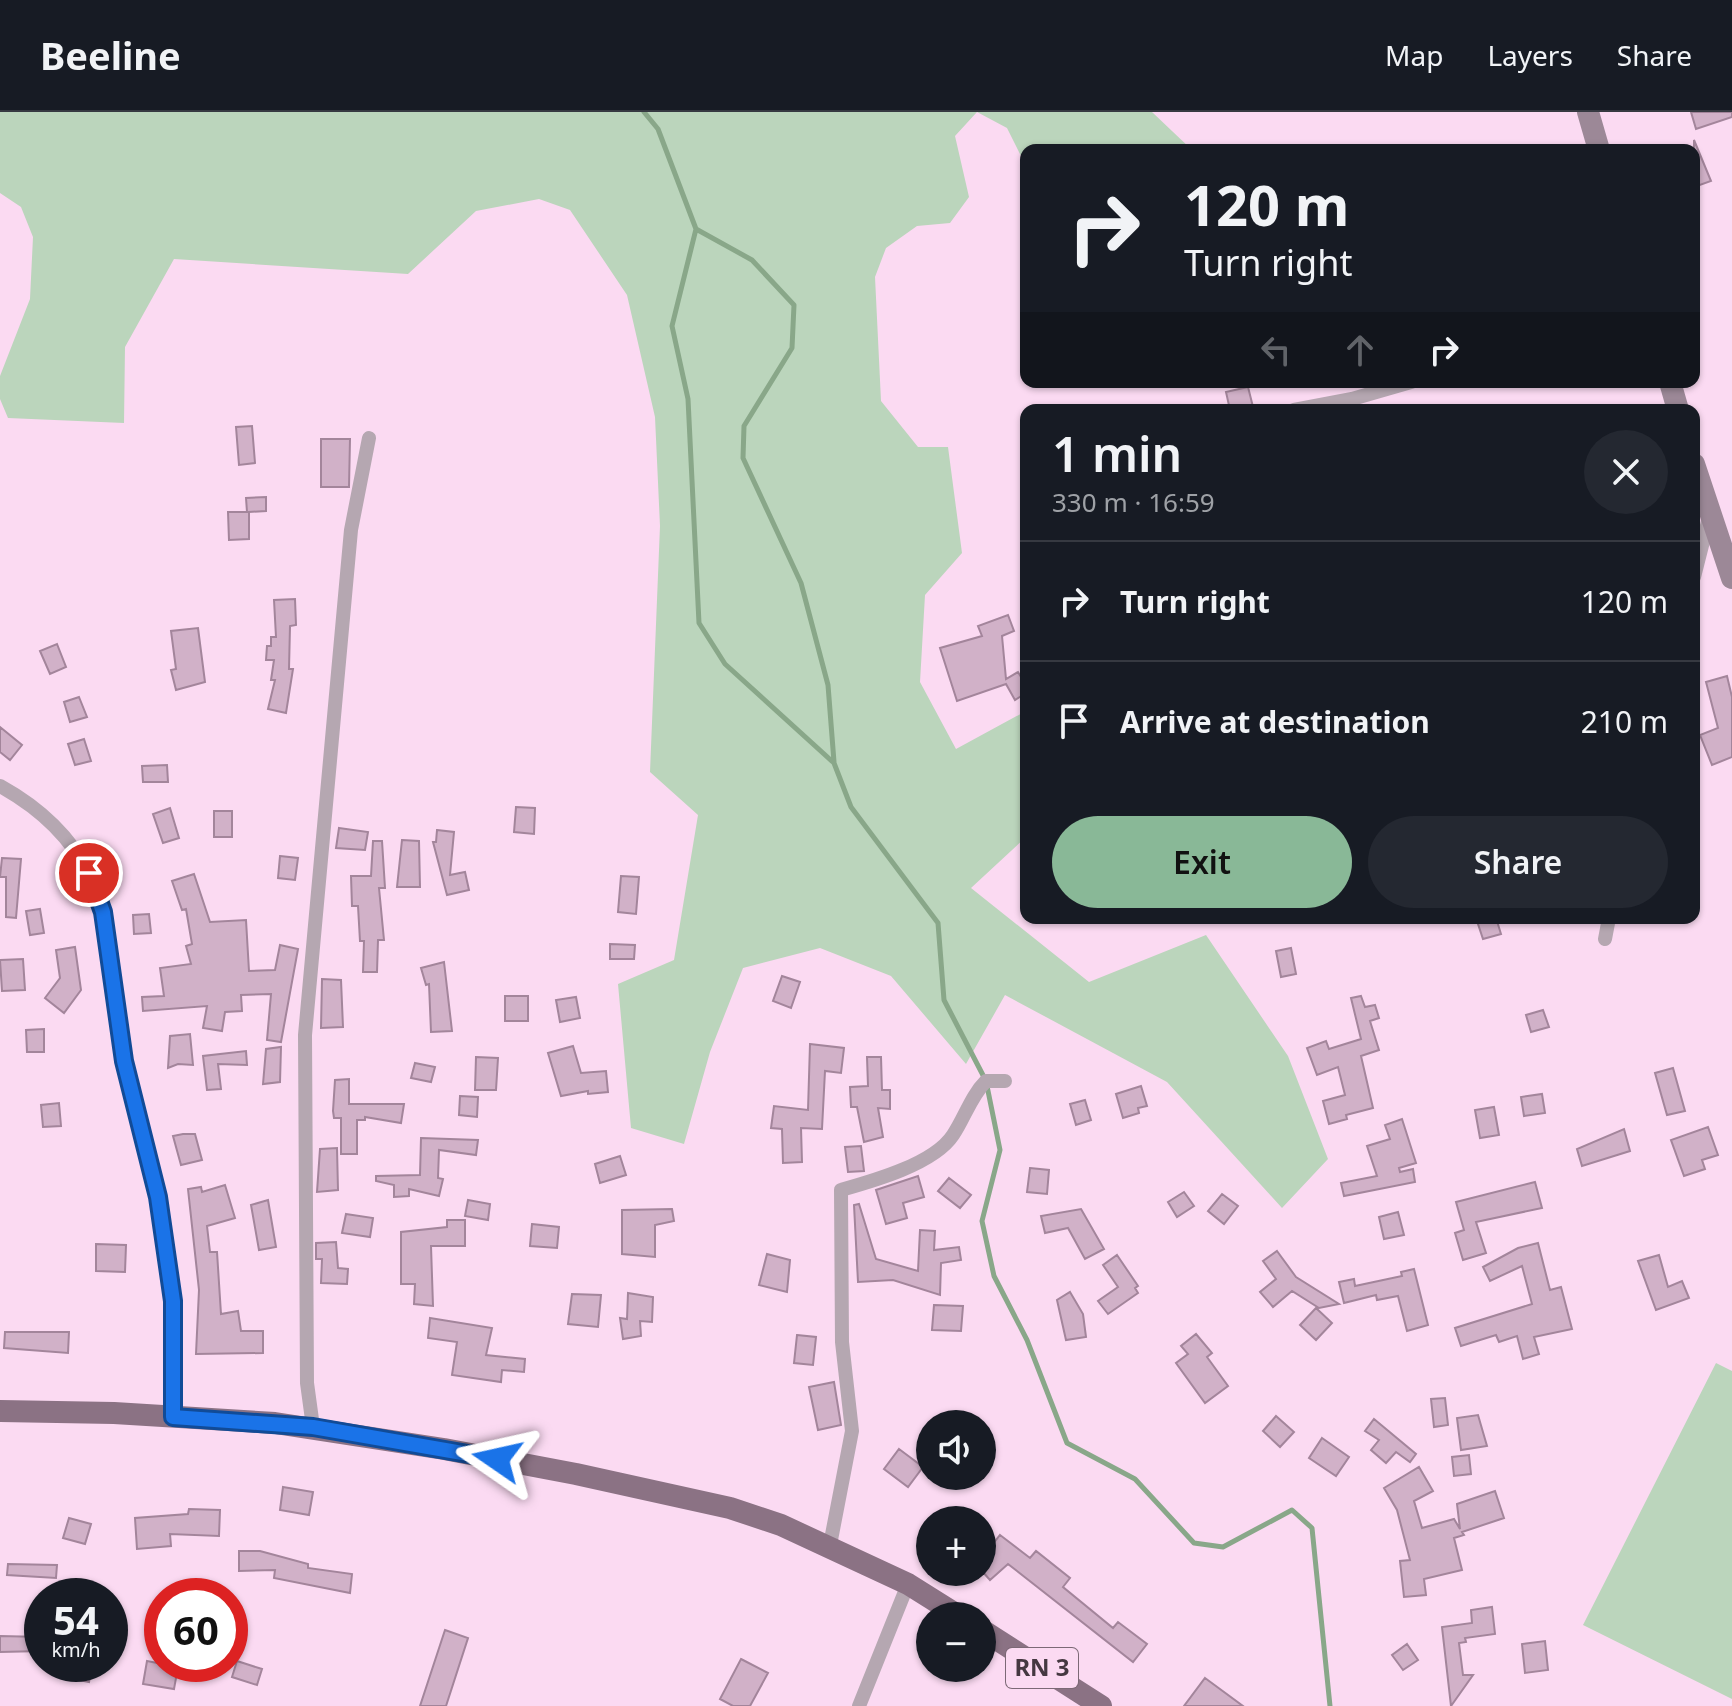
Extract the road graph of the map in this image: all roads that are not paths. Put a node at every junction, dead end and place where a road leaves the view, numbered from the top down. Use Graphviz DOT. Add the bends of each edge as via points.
graph roads {
  1 [pos="1588,112"];
  2 [pos="1597,144"];
  3 [pos="1390,388"];
  4 [pos="1326,404"];
  5 [pos="369,438"];
  6 [pos="1700,483"];
  7 [pos="1710,514"];
  8 [pos="1700,553"];
  9 [pos="1732,578"];
  10 [pos="0,786"];
  11 [pos="1608,924"];
  12 [pos="1605,939"];
  13 [pos="1005,1081"];
  14 [pos="0,1411"];
  15 [pos="173,1417"];
  16 [pos="313,1427"];
  17 [pos="830,1545"];
  18 [pos="908,1584"];
  19 [pos="937,1602"];
  20 [pos="996,1639"];
  21 [pos="859,1706"];
  22 [pos="1101,1706"];
  1 -- 2 [label="main road"];
  3 -- 4 [label="street"];
  5 -- 16 [label="street" via="351,530 305,1035 307,1383"];
  6 -- 7 [label="main road"];
  7 -- 8 [label="street"];
  7 -- 9 [label="main road"];
  10 -- 15 [label="street" via="33,805 58,829 89,873 103,912 124,1061 158,1197 173,1301"];
  11 -- 12 [label="street"];
  13 -- 17 [label="street" via="986,1081 951,1138 937,1149 889,1176 841,1190 842,1342 852,1431"];
  14 -- 15 [label="main road"];
  15 -- 16 [label="main road"];
  16 -- 17 [label="main road" via="715,1505"];
  17 -- 18 [label="main road"];
  18 -- 19 [label="main road"];
  18 -- 21 [label="street"];
  20 -- 22 [label="main road, RN 3"];
}
